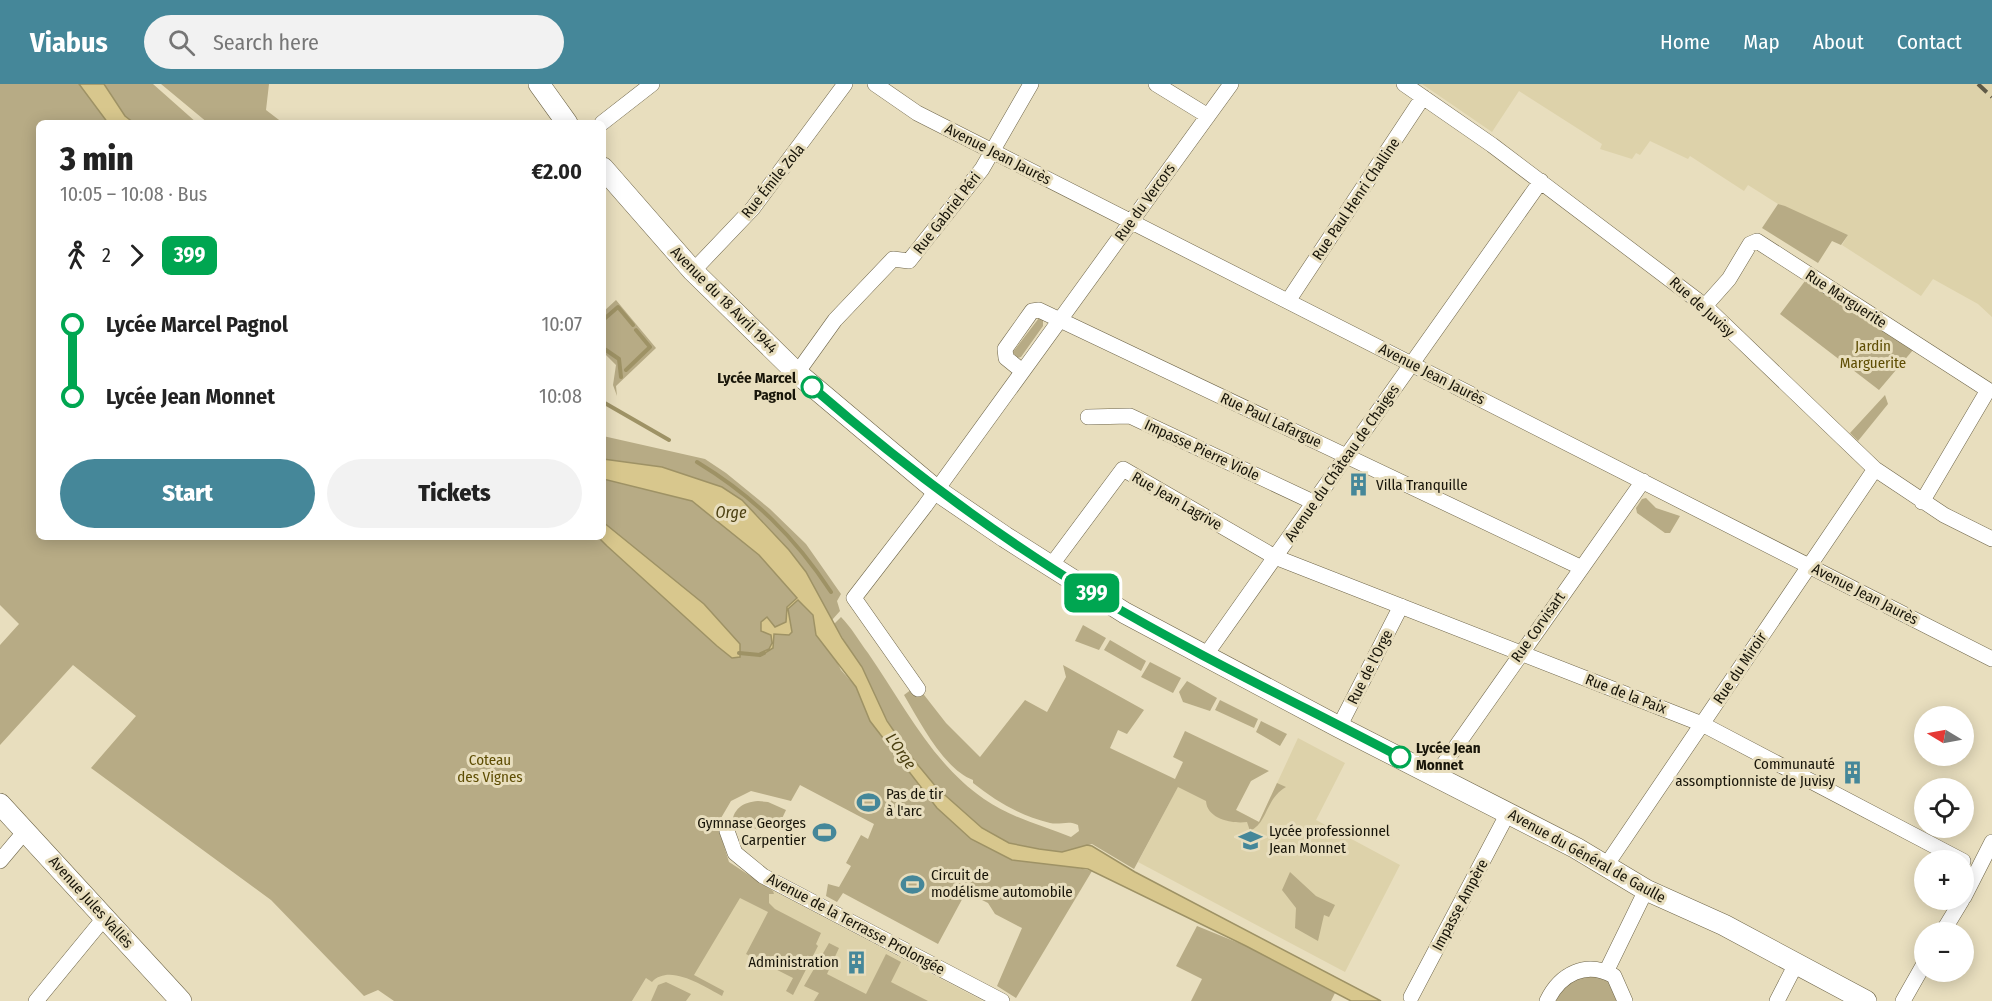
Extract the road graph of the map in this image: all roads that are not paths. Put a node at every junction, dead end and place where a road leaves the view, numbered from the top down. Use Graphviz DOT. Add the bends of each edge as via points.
graph roads {
  1 [pos="539,84"];
  2 [pos="652,84"];
  3 [pos="845,84"];
  4 [pos="875,84"];
  5 [pos="1031,84"];
  6 [pos="1156,84"];
  7 [pos="1231,84"];
  8 [pos="1404,84"];
  9 [pos="1423,97"];
  10 [pos="1208,116"];
  11 [pos="565,120"];
  12 [pos="606,120"];
  13 [pos="992,151"];
  14 [pos="606,171"];
  15 [pos="1541,181"];
  16 [pos="1130,222"];
  17 [pos="693,271"];
  18 [pos="1288,301"];
  19 [pos="1705,306"];
  20 [pos="1060,320"];
  21 [pos="1412,364"];
  22 [pos="1022,371"];
  23 [pos="797,373"];
  24 [pos="1088,417"];
  25 [pos="1346,456"];
  26 [pos="1875,469"];
  27 [pos="1642,481"];
  28 [pos="936,490"];
  29 [pos="1312,502"];
  30 [pos="1922,502"];
  31 [pos="1992,539"];
  32 [pos="1275,557"];
  33 [pos="1809,566"];
  34 [pos="1050,567"];
  35 [pos="1580,567"];
  36 [pos="1401,606"];
  37 [pos="1521,653"];
  38 [pos="1206,656"];
  39 [pos="1992,659"];
  40 [pos="918,689"];
  41 [pos="1308,711"];
  42 [pos="1702,724"];
  43 [pos="1339,727"];
  44 [pos="1436,775"];
  45 [pos="0,804"];
  46 [pos="1508,813"];
  47 [pos="26,830"];
  48 [pos="727,831"];
  49 [pos="1992,842"];
  50 [pos="1942,850"];
  51 [pos="0,861"];
  52 [pos="1974,865"];
  53 [pos="1605,867"];
  54 [pos="1979,867"];
  55 [pos="1974,877"];
  56 [pos="1646,890"];
  57 [pos="105,917"];
  58 [pos="1797,962"];
  59 [pos="1606,972"];
  60 [pos="1914,982"];
  61 [pos="1412,997"];
  62 [pos="36,1001"];
  63 [pos="181,1001"];
  64 [pos="1002,1001"];
  65 [pos="1547,1001"];
  66 [pos="1625,1001"];
  67 [pos="1777,1001"];
  68 [pos="1866,1001"];
  69 [pos="1903,1001"];
  1 -- 11 [label="street"];
  2 -- 12 [label="street"];
  3 -- 17 [label="street, Rue Émile Zola" via="778,178"];
  4 -- 13 [label="street, Avenue Jean Jaurès" via="917,113"];
  5 -- 13 [label="street, Rue Gabriel Péri"];
  6 -- 10 [label="street"];
  7 -- 10 [label="street, Rue du Vercors"];
  8 -- 9 [label="street, Rue de Juvisy"];
  9 -- 15 [label="street, Rue de Juvisy"];
  9 -- 18 [label="street, Rue Paul Henri Challine"];
  10 -- 16 [label="street, Rue du Vercors"];
  13 -- 16 [label="street, Avenue Jean Jaurès"];
  13 -- 23 [label="street, Rue Gabriel Péri" via="909,261 893,259 835,320"];
  14 -- 17 [label="street, Avenue du 18 Avril 1944"];
  15 -- 19 [label="street, Rue de Juvisy"];
  15 -- 21 [label="street, Avenue du Château de Chaiges"];
  16 -- 18 [label="street, Avenue Jean Jaurès"];
  16 -- 20 [label="street, Rue du Vercors"];
  17 -- 23 [label="street, Avenue du 18 Avril 1944"];
  18 -- 21 [label="street, Avenue Jean Jaurès"];
  19 -- 26 [label="street, Rue de Juvisy"];
  19 -- 30 [label="street, Rue Marguerite" via="1750,244 1757,242 1988,390"];
  20 -- 22 [label="street, Rue du Vercors"];
  20 -- 22 [label="street" via="1034,310 1007,346 1006,358"];
  20 -- 25 [label="street, Rue Paul Lafargue"];
  21 -- 25 [label="street, Avenue du Château de Chaiges"];
  21 -- 27 [label="street, Avenue Jean Jaurès"];
  22 -- 28 [label="street, Rue du Vercors"];
  23 -- 28 [label="street, Avenue du 18 Avril 1944"];
  24 -- 29 [label="street, Impasse Pierre Viole" via="1130,416"];
  25 -- 29 [label="street, Avenue du Château de Chaiges"];
  25 -- 35 [label="street, Rue Paul Lafargue"];
  26 -- 30 [label="street, Rue de Juvisy"];
  26 -- 33 [label="street, Rue du Miroir"];
  27 -- 33 [label="street, Avenue Jean Jaurès"];
  27 -- 35 [label="street, Rue Corvisart"];
  28 -- 34 [label="street, Avenue du 18 Avril 1944"];
  28 -- 40 [label="street, Rue du Vercors" via="854,598"];
  29 -- 32 [label="street, Avenue du Château de Chaiges"];
  30 -- 31 [label="street, Rue de Juvisy"];
  32 -- 34 [label="street, Rue Jean Lagrive" via="1123,469"];
  32 -- 36 [label="street, Rue de la Paix"];
  32 -- 38 [label="street, Avenue du Château de Chaiges"];
  33 -- 39 [label="street, Avenue Jean Jaurès"];
  33 -- 42 [label="street, Rue du Miroir"];
  34 -- 38 [label="street, Avenue du 18 Avril 1944"];
  35 -- 37 [label="street, Rue Corvisart"];
  36 -- 37 [label="street, Rue de la Paix"];
  36 -- 43 [label="street, Rue de l'Orge"];
  37 -- 42 [label="street, Rue de la Paix"];
  37 -- 44 [label="street, Rue Corvisart"];
  38 -- 41 [label="street, Avenue du 18 Avril 1944"];
  41 -- 43 [label="street, Avenue du Général de Gaulle"];
  42 -- 50 [label="street, Rue de la Paix"];
  42 -- 53 [label="street, Rue du Miroir"];
  43 -- 44 [label="street, Avenue du Général de Gaulle"];
  44 -- 46 [label="street, Avenue du Général de Gaulle"];
  45 -- 47 [label="street, Avenue Jules Vallès"];
  46 -- 53 [label="street, Avenue du Général de Gaulle"];
  46 -- 61 [label="street, Impasse Ampère"];
  47 -- 51 [label="street"];
  47 -- 57 [label="street, Avenue Jules Vallès"];
  48 -- 64 [label="street, Avenue de la Terrasse Prolongée" via="735,853 763,876"];
  49 -- 54 [label="street"];
  52 -- 54 [label="street, Rue de la Paix"];
  53 -- 56 [label="street, Avenue du Général de Gaulle"];
  54 -- 55 [label="street"];
  56 -- 58 [label="street, Avenue du Général de Gaulle"];
  56 -- 59 [label="street"];
  57 -- 62 [label="street"];
  57 -- 63 [label="street, Avenue Jules Vallès"];
  58 -- 67 [label="street"];
  58 -- 68 [label="street, Avenue du Général de Gaulle"];
  59 -- 65 [label="street" via="1574,972 1558,983"];
  59 -- 66 [label="street" via="1618,982"];
  60 -- 69 [label="street"];
}
